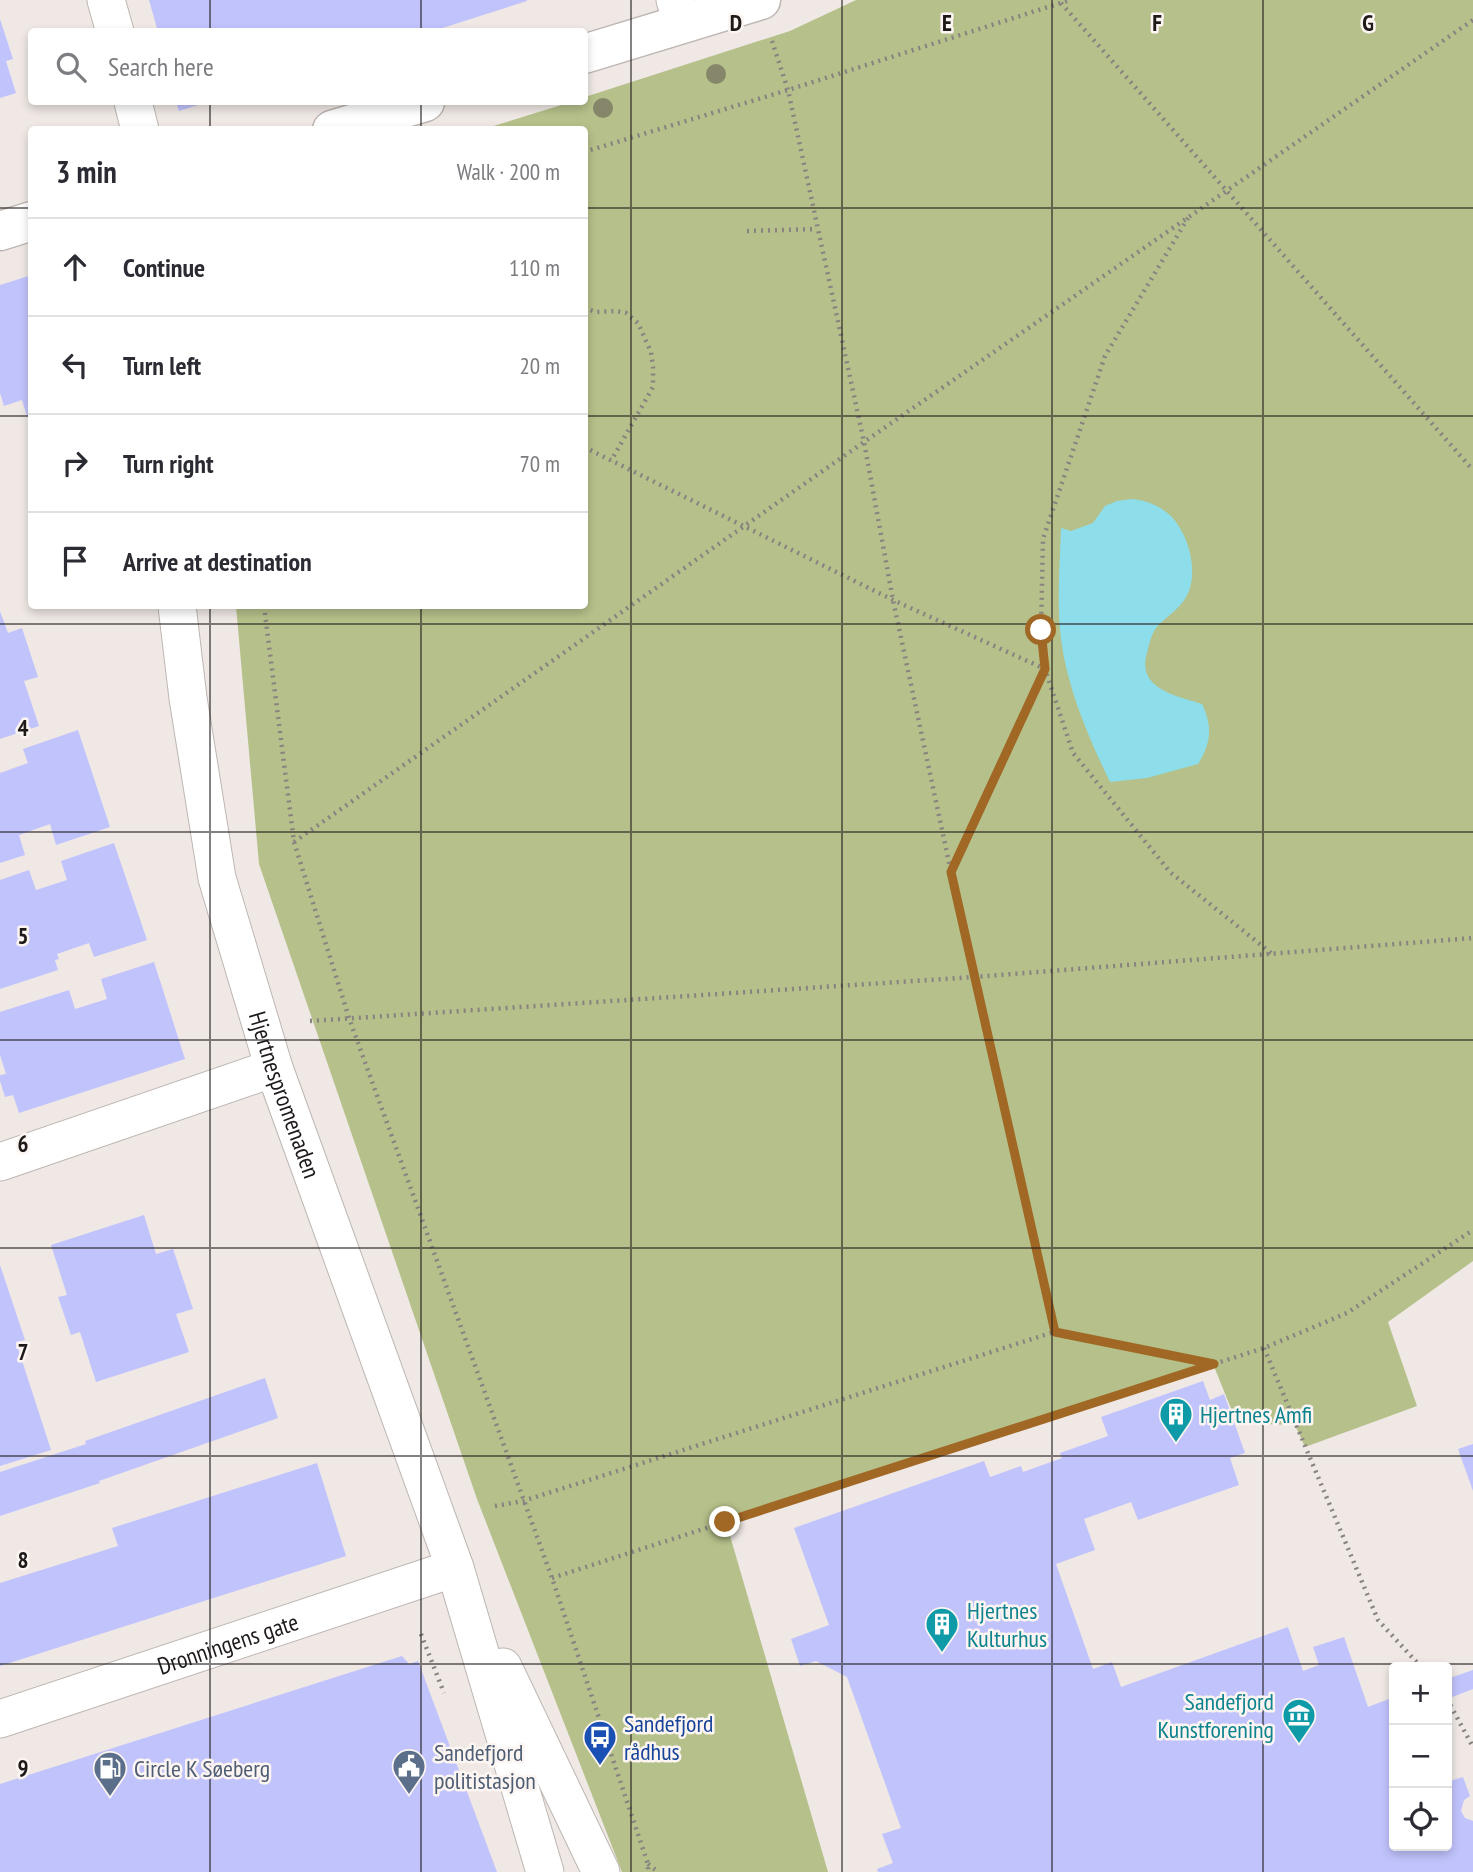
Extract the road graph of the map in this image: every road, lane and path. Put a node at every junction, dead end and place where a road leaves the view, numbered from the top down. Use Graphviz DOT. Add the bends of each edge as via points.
graph roads {
  1 [pos="106,0"];
  2 [pos="761,0"];
  3 [pos="1070,0"];
  4 [pos="1061,3"];
  5 [pos="679,12"];
  6 [pos="1473,20"];
  7 [pos="114,28"];
  8 [pos="771,38"];
  9 [pos="588,52"];
  10 [pos="788,90"];
  11 [pos="134,105"];
  12 [pos="415,105"];
  13 [pos="139,126"];
  14 [pos="345,126"];
  15 [pos="588,151"];
  16 [pos="1228,190"];
  17 [pos="1189,217"];
  18 [pos="28,222"];
  19 [pos="817,229"];
  20 [pos="0,231"];
  21 [pos="747,231"];
  22 [pos="588,309"];
  23 [pos="864,442"];
  24 [pos="588,449"];
  25 [pos="611,461"];
  26 [pos="1473,470"];
  27 [pos="744,528"];
  28 [pos="893,600"];
  29 [pos="177,609"];
  30 [pos="264,609"];
  31 [pos="1045,669"];
  32 [pos="295,842"];
  33 [pos="951,872"];
  34 [pos="1473,938"];
  35 [pos="1271,953"];
  36 [pos="974,977"];
  37 [pos="349,1018"];
  38 [pos="310,1021"];
  39 [pos="274,1068"];
  40 [pos="0,1162"];
  41 [pos="1473,1230"];
  42 [pos="1055,1332"];
  43 [pos="1264,1348"];
  44 [pos="1214,1364"];
  45 [pos="523,1501"];
  46 [pos="495,1506"];
  47 [pos="455,1568"];
  48 [pos="552,1578"];
  49 [pos="1416,1662"];
  50 [pos="1452,1708"];
  51 [pos="0,1719"];
  52 [pos="1473,1747"];
  53 [pos="648,1864"];
  54 [pos="545,1872"];
  55 [pos="601,1872"];
  56 [pos="648,1872"];
  57 [pos="658,1872"];
  1 -- 7 [label="street"];
  2 -- 5 [label="street"];
  3 -- 4 [label="path"];
  4 -- 10 [label="path"];
  4 -- 16 [label="path"];
  5 -- 9 [label="street"];
  6 -- 16 [label="path"];
  8 -- 10 [label="path"];
  10 -- 15 [label="path"];
  10 -- 19 [label="path"];
  11 -- 13 [label="street"];
  12 -- 14 [label="street"];
  16 -- 17 [label="path"];
  16 -- 26 [label="path"];
  17 -- 23 [label="path"];
  17 -- 31 [label="path" via="1105,355 1042,539"];
  18 -- 20 [label="street"];
  19 -- 21 [label="path"];
  19 -- 23 [label="path"];
  22 -- 25 [label="path" via="626,313 638,323 652,360 653,387"];
  23 -- 27 [label="path"];
  23 -- 28 [label="path"];
  24 -- 25 [label="path"];
  25 -- 27 [label="path"];
  27 -- 28 [label="path"];
  27 -- 32 [label="path"];
  28 -- 31 [label="path"];
  28 -- 33 [label="path"];
  29 -- 39 [label="street, Hjertnespromenaden" via="217,878"];
  30 -- 32 [label="path"];
  31 -- 33 [label="path"];
  31 -- 35 [label="path" via="1073,754 1170,872"];
  32 -- 37 [label="path"];
  33 -- 36 [label="path"];
  34 -- 35 [label="path"];
  35 -- 36 [label="path"];
  36 -- 37 [label="path"];
  36 -- 42 [label="path"];
  37 -- 38 [label="path"];
  37 -- 45 [label="path"];
  39 -- 40 [label="street"];
  39 -- 47 [label="street, Hjertnespromenaden"];
  41 -- 43 [label="path" via="1347,1313"];
  42 -- 44 [label="path"];
  42 -- 45 [label="path"];
  43 -- 44 [label="path"];
  43 -- 49 [label="path" via="1378,1620"];
  44 -- 48 [label="path"];
  45 -- 46 [label="path"];
  45 -- 48 [label="path"];
  47 -- 51 [label="street, Dronningens gate"];
  47 -- 54 [label="street, Hjertnespromenaden"];
  47 -- 55 [label="street, Hjertnespromenaden"];
  48 -- 53 [label="path"];
  50 -- 52 [label="path"];
  53 -- 56 [label="path"];
  53 -- 57 [label="path"];
}
